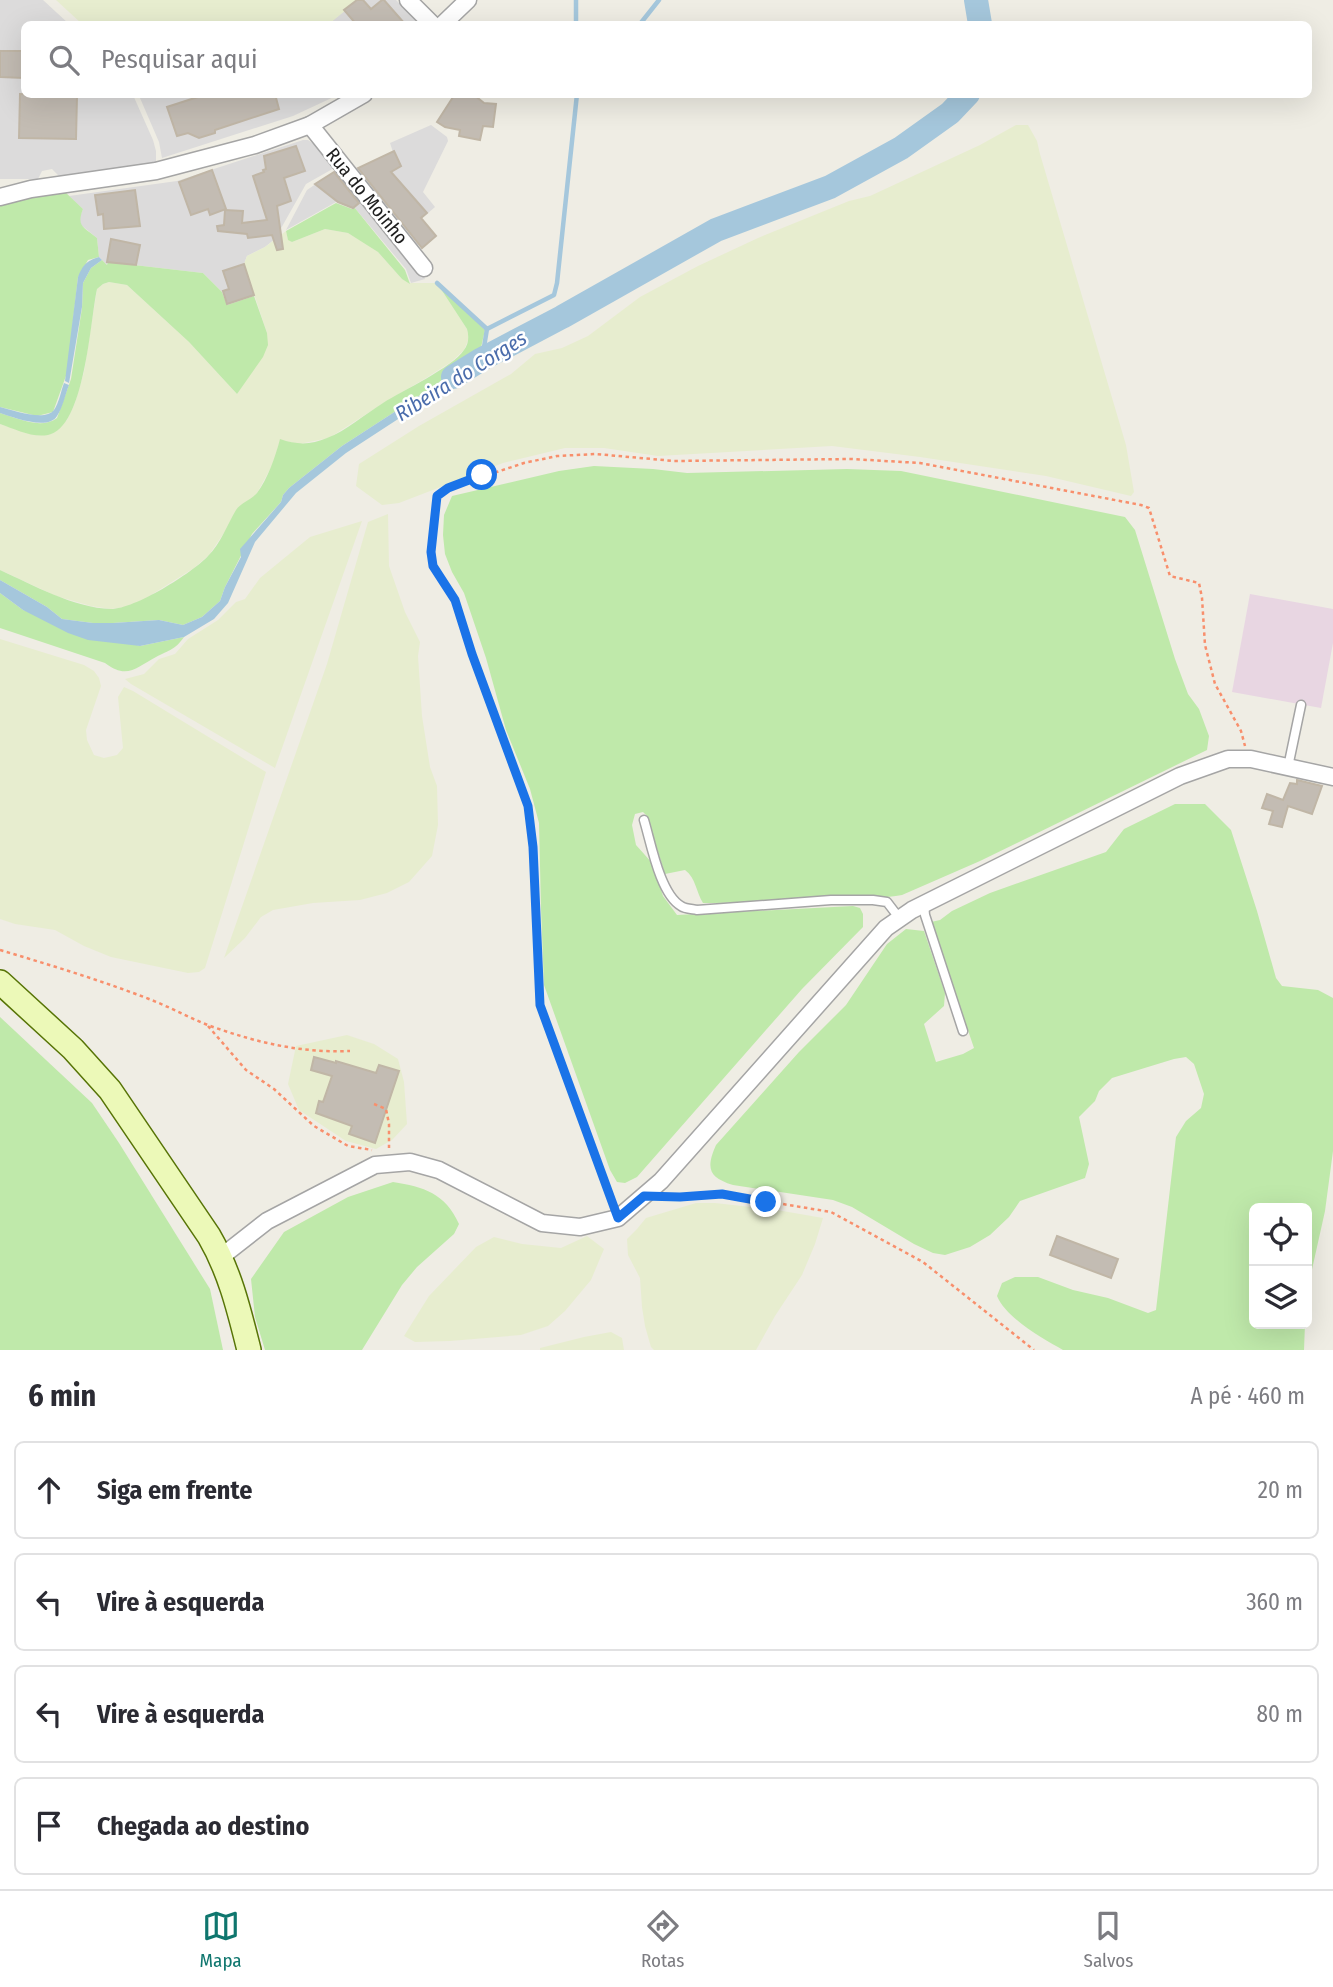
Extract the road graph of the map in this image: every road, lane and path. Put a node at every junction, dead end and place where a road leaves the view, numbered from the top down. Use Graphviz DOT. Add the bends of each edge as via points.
graph roads {
  1 [pos="408,0"];
  2 [pos="468,0"];
  3 [pos="429,21"];
  4 [pos="446,21"];
  5 [pos="357,98"];
  6 [pos="310,125"];
  7 [pos="0,187"];
  8 [pos="32,188"];
  9 [pos="0,197"];
  10 [pos="424,268"];
  11 [pos="1301,705"];
  12 [pos="1248,759"];
  13 [pos="1288,767"];
  14 [pos="1333,777"];
  15 [pos="644,820"];
  16 [pos="924,904"];
  17 [pos="900,919"];
  18 [pos="0,950"];
  19 [pos="0,982"];
  20 [pos="206,1024"];
  21 [pos="963,1031"];
  22 [pos="350,1051"];
  23 [pos="374,1104"];
  24 [pos="390,1157"];
  25 [pos="644,1196"];
  26 [pos="618,1218"];
  27 [pos="221,1257"];
  28 [pos="248,1350"];
  29 [pos="1034,1350"];
  1 -- 3 [label="street"];
  2 -- 4 [label="street"];
  5 -- 6 [label="street"];
  6 -- 8 [label="street" via="156,172"];
  6 -- 10 [label="street, Rua do Moinho"];
  7 -- 8 [label="street"];
  8 -- 9 [label="street"];
  11 -- 13 [label="lane"];
  12 -- 13 [label="street"];
  12 -- 16 [label="street" via="1228,759 1180,776"];
  12 -- 26 [label="path" via="1241,731 1215,684 1205,645 1199,583 1170,576 1149,508 1141,505 920,463 674,461 596,454 556,456 492,472 437,496 433,566 455,600 528,806 540,1005"];
  13 -- 14 [label="street"];
  15 -- 17 [label="lane" via="661,876 682,907 697,910 873,900 887,902"];
  16 -- 17 [label="street"];
  16 -- 21 [label="lane"];
  17 -- 25 [label="street"];
  18 -- 20 [label="path" via="149,999"];
  19 -- 27 [label="main road" via="110,1090"];
  20 -- 22 [label="path" via="271,1045"];
  20 -- 24 [label="path" via="246,1070 314,1126 348,1146"];
  23 -- 24 [label="path" via="386,1109"];
  24 -- 26 [label="street" via="439,1170 542,1223 579,1227"];
  24 -- 27 [label="street" via="267,1221"];
  25 -- 26 [label="street"];
  25 -- 29 [label="path" via="722,1194 831,1212 923,1262"];
  27 -- 28 [label="main road"];
}
